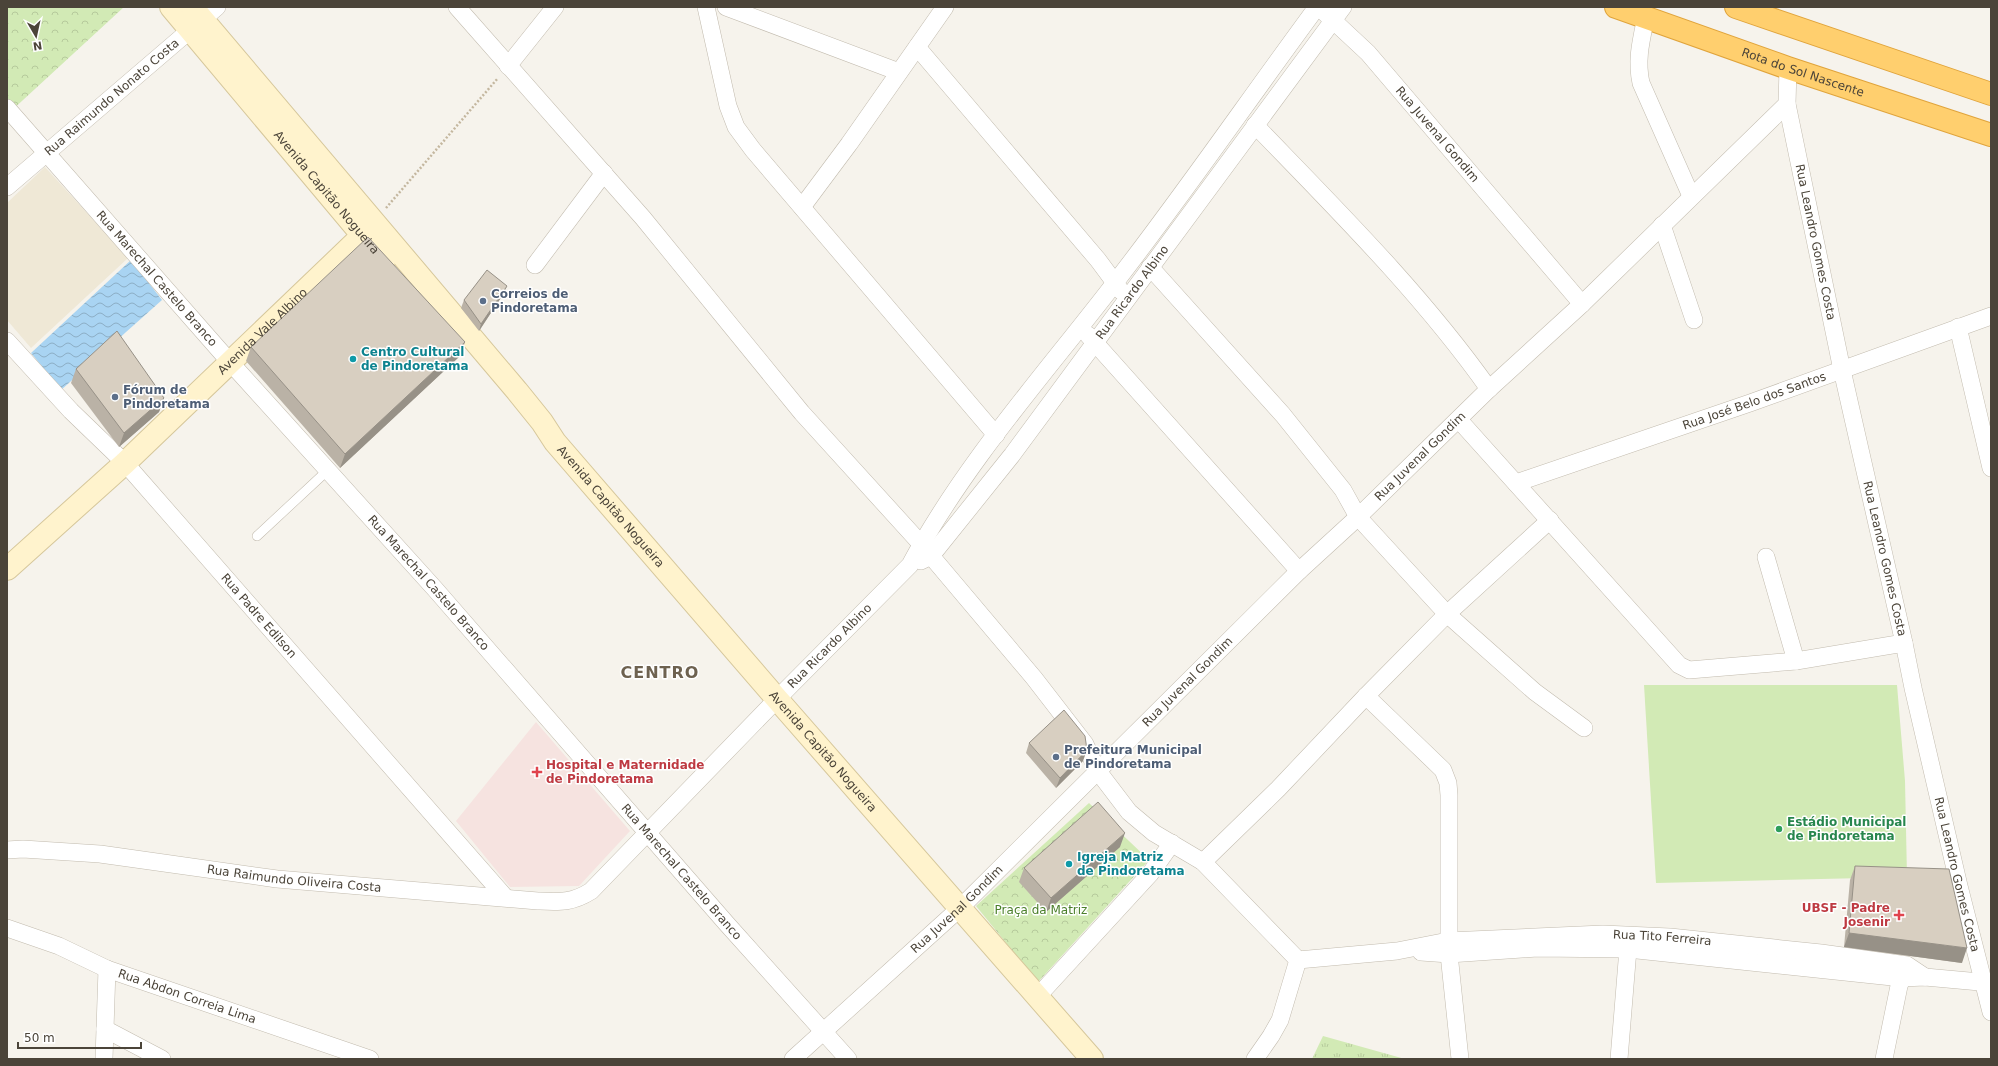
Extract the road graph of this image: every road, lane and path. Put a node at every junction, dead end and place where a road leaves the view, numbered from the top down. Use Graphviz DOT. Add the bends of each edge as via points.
graph roads {
  1 [pos="171,7"];
  2 [pos="457,7"];
  3 [pos="555,7"];
  4 [pos="706,7"];
  5 [pos="726,7"];
  6 [pos="945,7"];
  7 [pos="1317,7"];
  8 [pos="1616,7"];
  9 [pos="1736,7"];
  10 [pos="1338,13"];
  11 [pos="200,17"];
  12 [pos="1646,18"];
  13 [pos="917,47"];
  14 [pos="508,66"];
  15 [pos="1788,68"];
  16 [pos="899,72"];
  17 [pos="1991,94"];
  18 [pos="1787,104"];
  19 [pos="7,108"];
  20 [pos="1255,125"];
  21 [pos="1991,135"];
  22 [pos="47,153"];
  23 [pos="604,173"];
  24 [pos="7,187"];
  25 [pos="1181,193"];
  26 [pos="1691,196"];
  27 [pos="1198,203"];
  28 [pos="802,207"];
  29 [pos="1662,225"];
  30 [pos="368,229"];
  31 [pos="535,265"];
  32 [pos="1150,267"];
  33 [pos="1115,283"];
  34 [pos="1127,299"];
  35 [pos="1582,304"];
  36 [pos="1991,316"];
  37 [pos="1694,320"];
  38 [pos="1958,327"];
  39 [pos="1080,328"];
  40 [pos="7,340"];
  41 [pos="1096,342"];
  42 [pos="229,361"];
  43 [pos="1842,370"];
  44 [pos="1488,389"];
  45 [pos="1459,420"];
  46 [pos="996,436"];
  47 [pos="125,463"];
  48 [pos="1991,468"];
  49 [pos="328,470"];
  50 [pos="1516,483"];
  51 [pos="1358,518"];
  52 [pos="1550,520"];
  53 [pos="257,536"];
  54 [pos="926,550"];
  55 [pos="1766,556"];
  56 [pos="7,568"];
  57 [pos="1299,571"];
  58 [pos="1447,614"];
  59 [pos="1904,644"];
  60 [pos="1796,661"];
  61 [pos="1366,696"];
  62 [pos="776,699"];
  63 [pos="1584,728"];
  64 [pos="1097,770"];
  65 [pos="648,832"];
  66 [pos="1172,843"];
  67 [pos="7,850"];
  68 [pos="1203,862"];
  69 [pos="505,897"];
  70 [pos="582,897"];
  71 [pos="960,908"];
  72 [pos="7,928"];
  73 [pos="1449,947"];
  74 [pos="1628,950"];
  75 [pos="1298,960"];
  76 [pos="107,969"];
  77 [pos="1904,972"];
  78 [pos="1988,983"];
  79 [pos="1038,996"];
  80 [pos="1991,1012"];
  81 [pos="105,1029"];
  82 [pos="824,1031"];
  83 [pos="104,1059"];
  84 [pos="162,1059"];
  85 [pos="370,1059"];
  86 [pos="793,1059"];
  87 [pos="848,1059"];
  88 [pos="1092,1059"];
  89 [pos="1254,1059"];
  90 [pos="1460,1059"];
  91 [pos="1619,1059"];
  92 [pos="1884,1059"];
  1 -- 11 [label="main road, Avenida Capitão Nogueira"];
  2 -- 14 [label="street"];
  3 -- 14 [label="street"];
  4 -- 28 [label="street" via="732,117 753,150"];
  5 -- 16 [label="street"];
  6 -- 13 [label="street"];
  7 -- 10 [label="street, Rua Juvenal Gondim"];
  7 -- 25 [label="street, Rua Ricardo Albino"];
  8 -- 12 [label="highway, Rota do Sol Nascente"];
  9 -- 17 [label="highway"];
  10 -- 20 [label="street, Rua Ricardo Albino"];
  10 -- 35 [label="street, Rua Juvenal Gondim" via="1368,53"];
  11 -- 22 [label="street, Rua Raimundo Nonato Costa"];
  11 -- 30 [label="main road, Avenida Capitão Nogueira"];
  12 -- 15 [label="highway, Rota do Sol Nascente"];
  12 -- 26 [label="street" via="1638,50 1641,83"];
  13 -- 16 [label="street"];
  13 -- 33 [label="street"];
  14 -- 23 [label="street"];
  14 -- 30 [label="path"];
  15 -- 18 [label="street"];
  15 -- 21 [label="highway, Rota do Sol Nascente"];
  16 -- 28 [label="street"];
  18 -- 26 [label="street, Rua Juvenal Gondim"];
  18 -- 43 [label="street, Rua Leandro Gomes Costa"];
  19 -- 22 [label="street, Rua Marechal Castelo Branco"];
  20 -- 27 [label="street, Rua Ricardo Albino"];
  20 -- 44 [label="street" via="1401,280"];
  22 -- 24 [label="street, Rua Raimundo Nonato Costa"];
  22 -- 42 [label="street, Rua Marechal Castelo Branco"];
  23 -- 31 [label="street"];
  23 -- 54 [label="street" via="802,413"];
  25 -- 27 [label="street"];
  25 -- 33 [label="street, Rua Ricardo Albino"];
  26 -- 29 [label="street, Rua Juvenal Gondim"];
  27 -- 32 [label="street, Rua Ricardo Albino"];
  28 -- 46 [label="street"];
  29 -- 35 [label="street, Rua Juvenal Gondim"];
  29 -- 37 [label="street"];
  30 -- 42 [label="main road, Avenida Vale Albino"];
  30 -- 62 [label="main road, Avenida Capitão Nogueira" via="518,391 555,442"];
  32 -- 34 [label="street, Rua Ricardo Albino"];
  32 -- 51 [label="street" via="1283,415 1343,490"];
  33 -- 34 [label="street"];
  33 -- 39 [label="street, Rua Ricardo Albino"];
  34 -- 41 [label="street, Rua Ricardo Albino"];
  35 -- 44 [label="street, Rua Juvenal Gondim"];
  36 -- 38 [label="street, Rua José Belo dos Santos"];
  38 -- 43 [label="street, Rua José Belo dos Santos"];
  38 -- 48 [label="street"];
  39 -- 41 [label="street"];
  39 -- 46 [label="street, Rua Ricardo Albino"];
  40 -- 47 [label="street, Rua Padre Edilson" via="70,410"];
  41 -- 54 [label="street, Rua Ricardo Albino" via="1012,455"];
  41 -- 57 [label="street"];
  42 -- 47 [label="main road, Avenida Vale Albino"];
  42 -- 49 [label="street, Rua Marechal Castelo Branco"];
  43 -- 50 [label="street, Rua José Belo dos Santos"];
  43 -- 59 [label="street, Rua Leandro Gomes Costa"];
  44 -- 45 [label="street, Rua Juvenal Gondim"];
  45 -- 50 [label="street"];
  45 -- 51 [label="street, Rua Juvenal Gondim"];
  46 -- 54 [label="street, Rua Ricardo Albino" via="963,480"];
  47 -- 56 [label="main road, Avenida Vale Albino"];
  47 -- 69 [label="street, Rua Padre Edilson"];
  49 -- 53 [label="lane"];
  49 -- 65 [label="street, Rua Marechal Castelo Branco"];
  50 -- 52 [label="street"];
  51 -- 57 [label="street, Rua Juvenal Gondim"];
  51 -- 58 [label="street"];
  52 -- 58 [label="street"];
  52 -- 60 [label="street" via="1685,669"];
  54 -- 62 [label="street, Rua Ricardo Albino"];
  54 -- 64 [label="street" via="1085,744"];
  55 -- 60 [label="street"];
  57 -- 64 [label="street, Rua Juvenal Gondim"];
  58 -- 61 [label="street"];
  58 -- 63 [label="street" via="1535,692"];
  59 -- 60 [label="street"];
  59 -- 78 [label="street, Rua Leandro Gomes Costa" via="1953,863"];
  61 -- 68 [label="street" via="1278,790"];
  61 -- 73 [label="street" via="1443,770 1446,777 1449,795"];
  62 -- 65 [label="street, Rua Ricardo Albino"];
  62 -- 71 [label="main road, Avenida Capitão Nogueira"];
  64 -- 66 [label="street" via="1129,812 1154,833"];
  64 -- 71 [label="street, Rua Juvenal Gondim"];
  65 -- 70 [label="street, Rua Ricardo Albino" via="607,876"];
  65 -- 82 [label="street, Rua Marechal Castelo Branco"];
  66 -- 68 [label="street"];
  66 -- 79 [label="street" via="1150,874"];
  67 -- 69 [label="street, Rua Raimundo Oliveira Costa" via="55,850 100,854 277,879"];
  68 -- 75 [label="street"];
  69 -- 70 [label="street, Rua Raimundo Oliveira Costa" via="568,902"];
  71 -- 79 [label="main road, Avenida Capitão Nogueira"];
  71 -- 82 [label="street, Rua Juvenal Gondim"];
  72 -- 76 [label="street, Rua Abdon Correia Lima" via="59,946"];
  73 -- 74 [label="street, Rua Tito Ferreira"];
  73 -- 75 [label="street, Rua Tito Ferreira"];
  73 -- 77 [label="street, Rua Tito Ferreira" via="1604,934 1821,953"];
  73 -- 90 [label="street"];
  74 -- 77 [label="street, Rua Tito Ferreira"];
  74 -- 91 [label="street"];
  75 -- 89 [label="street" via="1280,1020"];
  76 -- 81 [label="street"];
  76 -- 85 [label="street, Rua Abdon Correia Lima"];
  77 -- 78 [label="street, Rua Tito Ferreira" via="1924,977"];
  77 -- 92 [label="street"];
  78 -- 80 [label="street, Rua Leandro Gomes Costa"];
  79 -- 88 [label="main road, Avenida Capitão Nogueira"];
  81 -- 83 [label="street"];
  81 -- 84 [label="street"];
  82 -- 86 [label="street, Rua Juvenal Gondim"];
  82 -- 87 [label="street, Rua Marechal Castelo Branco"];
}
